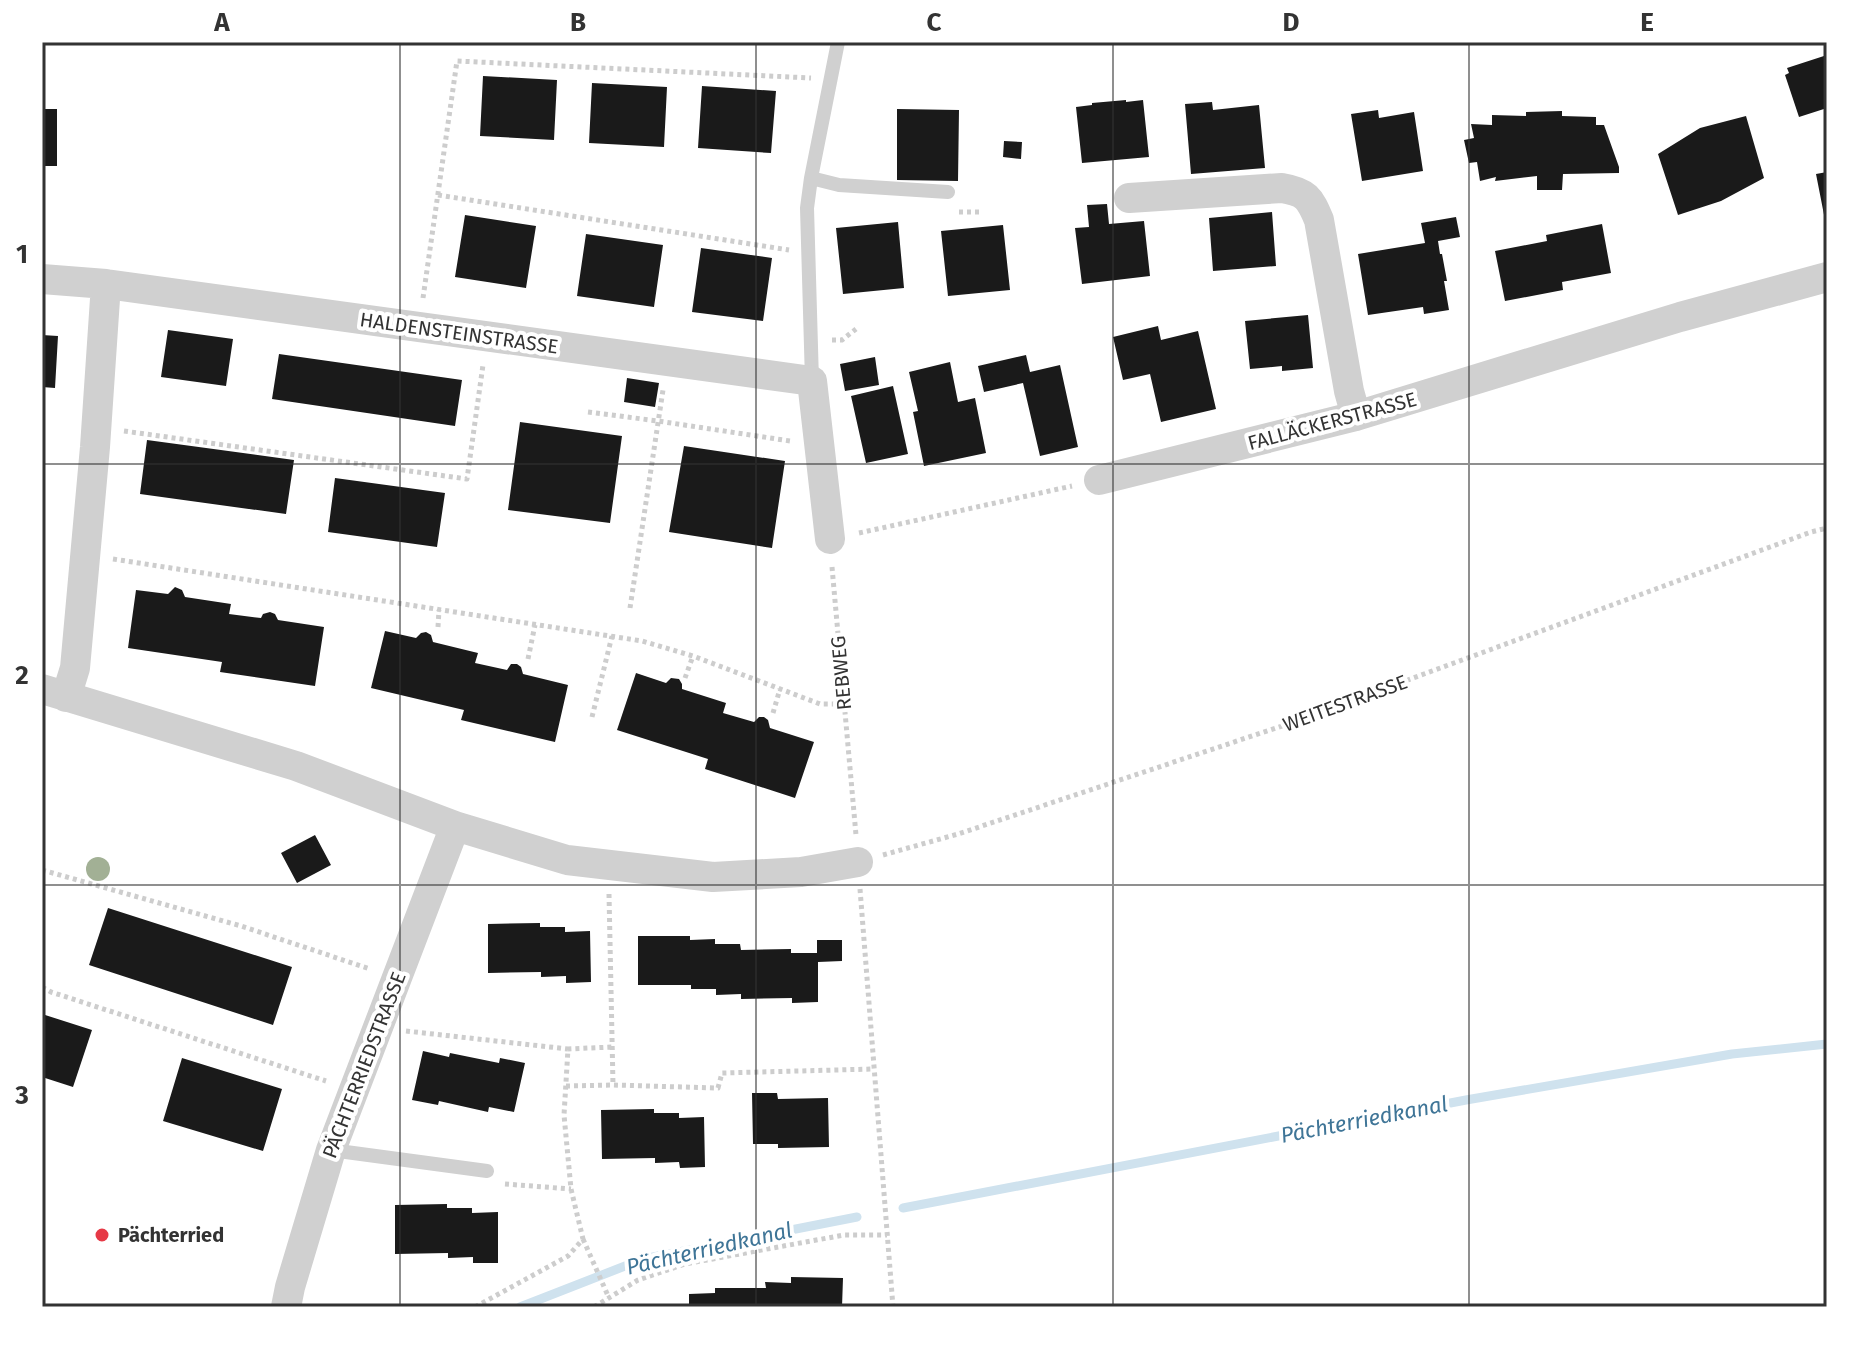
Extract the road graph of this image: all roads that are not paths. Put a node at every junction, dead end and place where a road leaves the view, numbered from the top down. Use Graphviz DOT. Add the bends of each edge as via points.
graph roads {
  1 [pos="838,42"];
  2 [pos="811,178"];
  3 [pos="948,192"];
  4 [pos="1129,198"];
  5 [pos="1827,277"];
  6 [pos="42,279"];
  7 [pos="106,284"];
  8 [pos="812,381"];
  9 [pos="1356,416"];
  10 [pos="1099,480"];
  11 [pos="830,539"];
  12 [pos="54,693"];
  13 [pos="455,826"];
  14 [pos="858,862"];
  15 [pos="331,1150"];
  16 [pos="487,1171"];
  17 [pos="286,1307"];
  1 -- 2 [label="lane"];
  2 -- 3 [label="lane" via="839,185"];
  2 -- 8 [label="lane" via="807,238"];
  4 -- 9 [label="street" via="1300,191 1319,220"];
  5 -- 9 [label="street, FALLÄCKERSTRASSE"];
  6 -- 7 [label="street, HALDENSTEINSTRASSE"];
  7 -- 8 [label="street, HALDENSTEINSTRASSE"];
  7 -- 12 [label="street" via="75,668"];
  8 -- 11 [label="street"];
  9 -- 10 [label="street, FALLÄCKERSTRASSE"];
  12 -- 13 [label="street" via="296,766"];
  13 -- 14 [label="street" via="567,860 713,877 801,872"];
  13 -- 15 [label="street, PÄCHTERRIEDSTRASSE"];
  15 -- 16 [label="lane"];
  15 -- 17 [label="street, PÄCHTERRIEDSTRASSE"];
}
